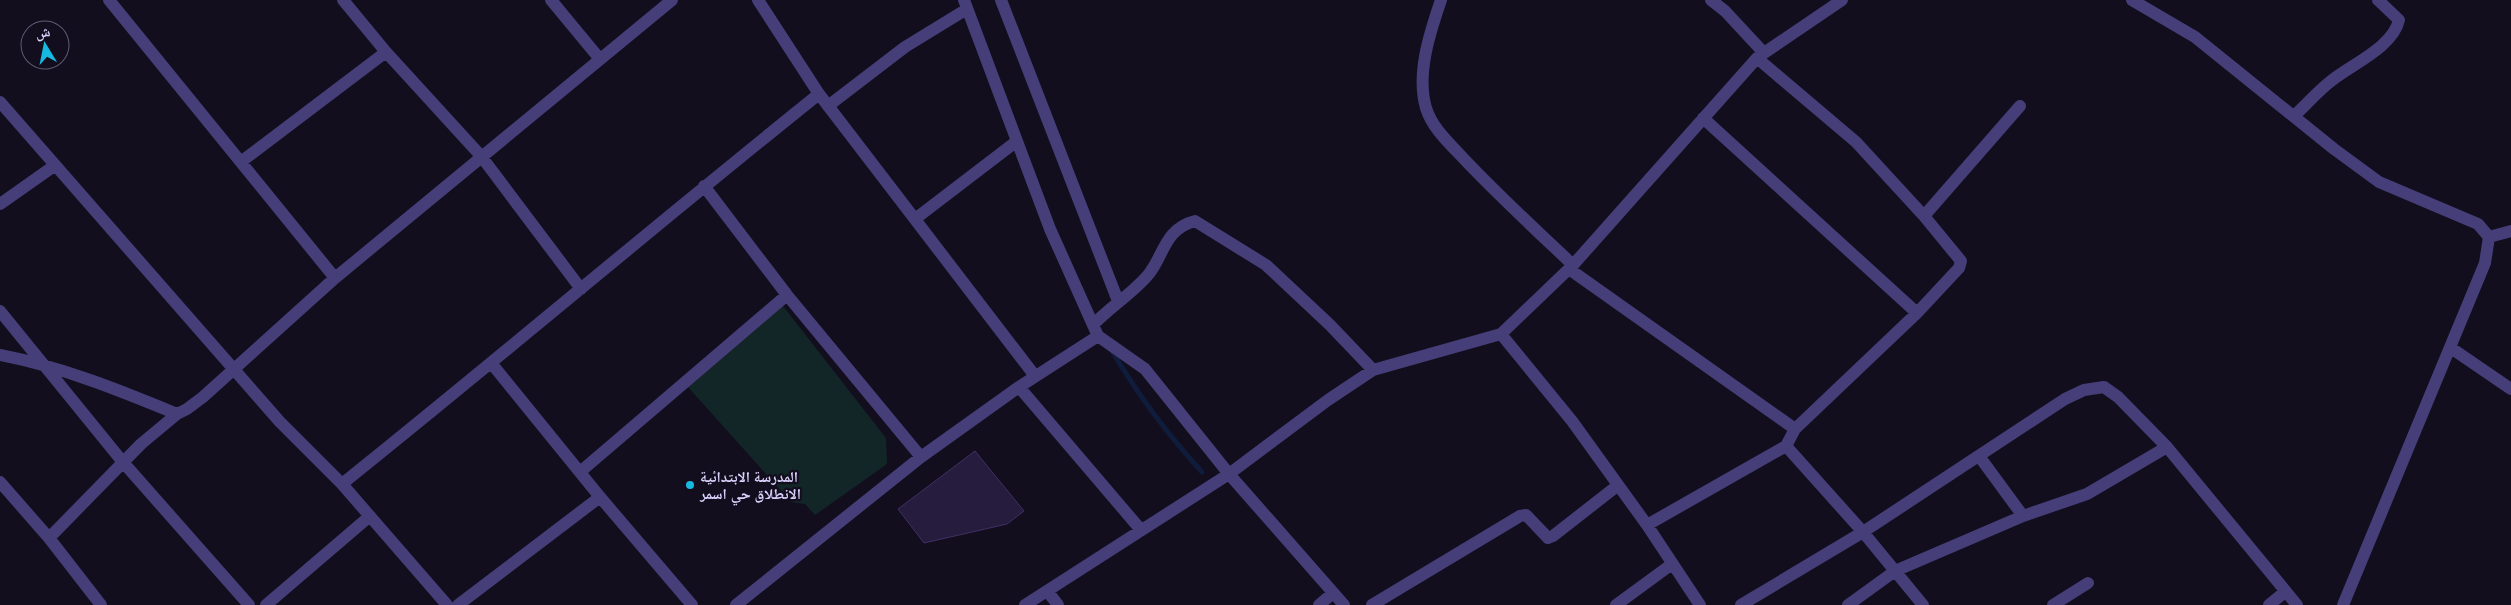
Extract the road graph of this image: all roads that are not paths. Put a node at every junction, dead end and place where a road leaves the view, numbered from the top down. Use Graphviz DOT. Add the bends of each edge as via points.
graph roads {
  1 [pos="109,0"];
  2 [pos="343,0"];
  3 [pos="551,0"];
  4 [pos="672,0"];
  5 [pos="758,0"];
  6 [pos="1002,0"];
  7 [pos="1441,0"];
  8 [pos="1711,0"];
  9 [pos="1842,0"];
  10 [pos="2132,0"];
  11 [pos="2378,0"];
  12 [pos="966,4"];
  13 [pos="386,52"];
  14 [pos="1760,56"];
  15 [pos="600,58"];
  16 [pos="819,94"];
  17 [pos="0,102"];
  18 [pos="828,106"];
  19 [pos="2020,106"];
  20 [pos="2294,116"];
  21 [pos="1703,118"];
  22 [pos="1017,141"];
  23 [pos="481,156"];
  24 [pos="242,161"];
  25 [pos="54,166"];
  26 [pos="704,186"];
  27 [pos="0,204"];
  28 [pos="1924,216"];
  29 [pos="915,219"];
  30 [pos="2511,231"];
  31 [pos="2489,237"];
  32 [pos="1571,267"];
  33 [pos="336,278"];
  34 [pos="581,289"];
  35 [pos="787,295"];
  36 [pos="1118,301"];
  37 [pos="0,311"];
  38 [pos="1917,313"];
  39 [pos="1096,330"];
  40 [pos="1501,334"];
  41 [pos="2451,348"];
  42 [pos="0,356"];
  43 [pos="42,363"];
  44 [pos="492,364"];
  45 [pos="234,369"];
  46 [pos="1373,370"];
  47 [pos="1035,376"];
  48 [pos="1019,387"];
  49 [pos="2511,389"];
  50 [pos="177,414"];
  51 [pos="1795,429"];
  52 [pos="1786,446"];
  53 [pos="2167,447"];
  54 [pos="1979,456"];
  55 [pos="921,458"];
  56 [pos="122,461"];
  57 [pos="580,472"];
  58 [pos="1229,474"];
  59 [pos="0,482"];
  60 [pos="342,484"];
  61 [pos="1617,486"];
  62 [pos="600,497"];
  63 [pos="370,516"];
  64 [pos="2024,516"];
  65 [pos="1647,525"];
  66 [pos="1141,530"];
  67 [pos="1863,532"];
  68 [pos="49,538"];
  69 [pos="1672,564"];
  70 [pos="1895,571"];
  71 [pos="2088,583"];
  72 [pos="1048,592"];
  73 [pos="2286,592"];
  74 [pos="1333,593"];
  75 [pos="2068,601"];
  76 [pos="94,603"];
  77 [pos="249,605"];
  78 [pos="266,605"];
  79 [pos="447,605"];
  80 [pos="458,605"];
  81 [pos="692,605"];
  82 [pos="736,605"];
  83 [pos="1025,605"];
  84 [pos="1058,605"];
  85 [pos="1319,605"];
  86 [pos="1344,605"];
  87 [pos="1372,605"];
  88 [pos="1616,605"];
  89 [pos="1700,605"];
  90 [pos="1742,605"];
  91 [pos="1848,605"];
  92 [pos="1923,605"];
  93 [pos="2053,605"];
  94 [pos="2269,605"];
  95 [pos="2297,605"];
  96 [pos="2343,605"];
  1 -- 24 [label="street"];
  2 -- 13 [label="street"];
  3 -- 15 [label="street"];
  4 -- 15 [label="street"];
  5 -- 16 [label="street"];
  6 -- 36 [label="street"];
  7 -- 32 [label="street" via="1422,75 1426,108 1440,132"];
  8 -- 14 [label="street" via="1724,11"];
  9 -- 14 [label="street"];
  10 -- 20 [label="street" via="2195,37"];
  11 -- 20 [label="street" via="2399,20 2397,29 2377,49 2329,83"];
  12 -- 18 [label="street"];
  12 -- 22 [label="street"];
  13 -- 23 [label="street"];
  13 -- 24 [label="street"];
  14 -- 21 [label="street"];
  14 -- 28 [label="street" via="1856,142"];
  15 -- 23 [label="street"];
  16 -- 18 [label="street"];
  16 -- 26 [label="street"];
  17 -- 25 [label="street"];
  18 -- 29 [label="street"];
  19 -- 28 [label="street"];
  20 -- 31 [label="street" via="2379,182 2478,224"];
  21 -- 32 [label="street"];
  21 -- 38 [label="street"];
  22 -- 29 [label="street"];
  22 -- 39 [label="street" via="1050,229"];
  23 -- 33 [label="street"];
  23 -- 34 [label="street"];
  24 -- 33 [label="street"];
  25 -- 27 [label="street"];
  25 -- 45 [label="street"];
  26 -- 34 [label="street"];
  26 -- 35 [label="street"];
  28 -- 38 [label="street" via="1961,261 1959,268"];
  29 -- 47 [label="street"];
  30 -- 31 [label="street"];
  31 -- 41 [label="street" via="2486,263"];
  32 -- 40 [label="street"];
  32 -- 51 [label="street"];
  33 -- 45 [label="street"];
  34 -- 44 [label="street"];
  35 -- 55 [label="street"];
  35 -- 57 [label="street"];
  36 -- 39 [label="street"];
  36 -- 46 [label="street" via="1150,273 1174,233 1195,221 1266,265"];
  37 -- 43 [label="street"];
  38 -- 51 [label="street"];
  39 -- 47 [label="street"];
  39 -- 58 [label="street" via="1145,369"];
  40 -- 46 [label="street"];
  40 -- 61 [label="street" via="1572,421"];
  41 -- 49 [label="street"];
  41 -- 96 [label="street"];
  42 -- 43 [label="street"];
  43 -- 50 [label="street"];
  43 -- 56 [label="street"];
  44 -- 57 [label="street"];
  44 -- 60 [label="street"];
  45 -- 50 [label="street" via="195,404"];
  45 -- 60 [label="street" via="280,422"];
  46 -- 58 [label="street"];
  47 -- 48 [label="street"];
  48 -- 55 [label="street"];
  48 -- 66 [label="street"];
  50 -- 56 [label="street"];
  51 -- 52 [label="street"];
  52 -- 65 [label="street"];
  52 -- 67 [label="street"];
  53 -- 54 [label="street" via="2104,387 2084,390 2065,400"];
  53 -- 64 [label="street" via="2087,494"];
  53 -- 73 [label="street"];
  54 -- 64 [label="street"];
  54 -- 67 [label="street"];
  55 -- 82 [label="street"];
  56 -- 68 [label="street"];
  56 -- 77 [label="street"];
  57 -- 62 [label="street"];
  58 -- 66 [label="street"];
  58 -- 74 [label="street"];
  59 -- 68 [label="street"];
  60 -- 63 [label="street"];
  61 -- 65 [label="street"];
  61 -- 87 [label="street" via="1553,536 1548,538 1526,515 1520,516"];
  62 -- 80 [label="street"];
  62 -- 81 [label="street"];
  63 -- 78 [label="street"];
  63 -- 79 [label="street"];
  64 -- 70 [label="street"];
  65 -- 69 [label="street"];
  66 -- 72 [label="street"];
  67 -- 70 [label="street"];
  67 -- 90 [label="street"];
  68 -- 76 [label="street"];
  69 -- 88 [label="street"];
  69 -- 89 [label="street"];
  70 -- 91 [label="street"];
  70 -- 92 [label="street"];
  71 -- 75 [label="street"];
  72 -- 83 [label="street"];
  72 -- 84 [label="street"];
  73 -- 94 [label="street"];
  73 -- 95 [label="street"];
  74 -- 85 [label="street"];
  74 -- 86 [label="street"];
  75 -- 93 [label="street"];
}
